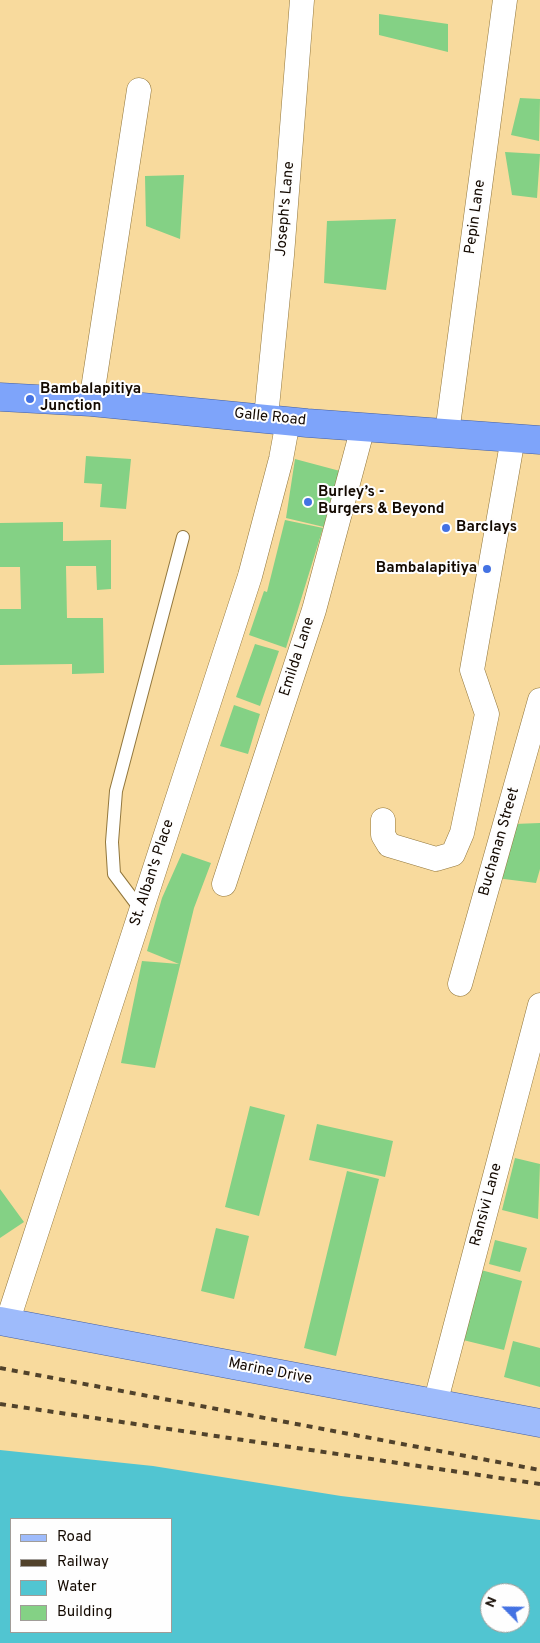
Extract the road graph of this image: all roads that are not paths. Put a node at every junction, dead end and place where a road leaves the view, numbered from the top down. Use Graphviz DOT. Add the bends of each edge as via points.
graph roads {
  1 [pos="302,0"];
  2 [pos="505,0"];
  3 [pos="139,90"];
  4 [pos="0,397"];
  5 [pos="91,402"];
  6 [pos="277,419"];
  7 [pos="363,427"];
  8 [pos="448,433"];
  9 [pos="513,438"];
  10 [pos="540,440"];
  11 [pos="182,537"];
  12 [pos="540,700"];
  13 [pos="383,820"];
  14 [pos="224,884"];
  15 [pos="141,910"];
  16 [pos="460,984"];
  17 [pos="540,1005"];
  18 [pos="4,1322"];
  19 [pos="435,1404"];
  20 [pos="540,1423"];
  1 -- 6 [label="street, Joseph's Lane" via="282,255"];
  2 -- 8 [label="street, Pepin Lane"];
  3 -- 5 [label="street"];
  4 -- 5 [label="highway, Galle Road"];
  5 -- 6 [label="highway, Galle Road"];
  6 -- 7 [label="highway, Galle Road"];
  6 -- 15 [label="street, St. Alban's Place" via="281,459 250,576"];
  7 -- 8 [label="highway, Galle Road"];
  7 -- 14 [label="street, Emilda Lane" via="314,610"];
  8 -- 9 [label="highway, Galle Road"];
  9 -- 10 [label="highway, Galle Road"];
  9 -- 13 [label="street" via="472,670 487,714 462,833 453,854 436,859 389,845 384,835"];
  11 -- 15 [label="lane" via="116,791 112,842 114,874"];
  12 -- 16 [label="street, Buchanan Street"];
  15 -- 18 [label="street, St. Alban's Place"];
  17 -- 19 [label="street, Ransivi Lane"];
  18 -- 19 [label="main road, Marine Drive"];
  19 -- 20 [label="main road, Marine Drive"];
}
